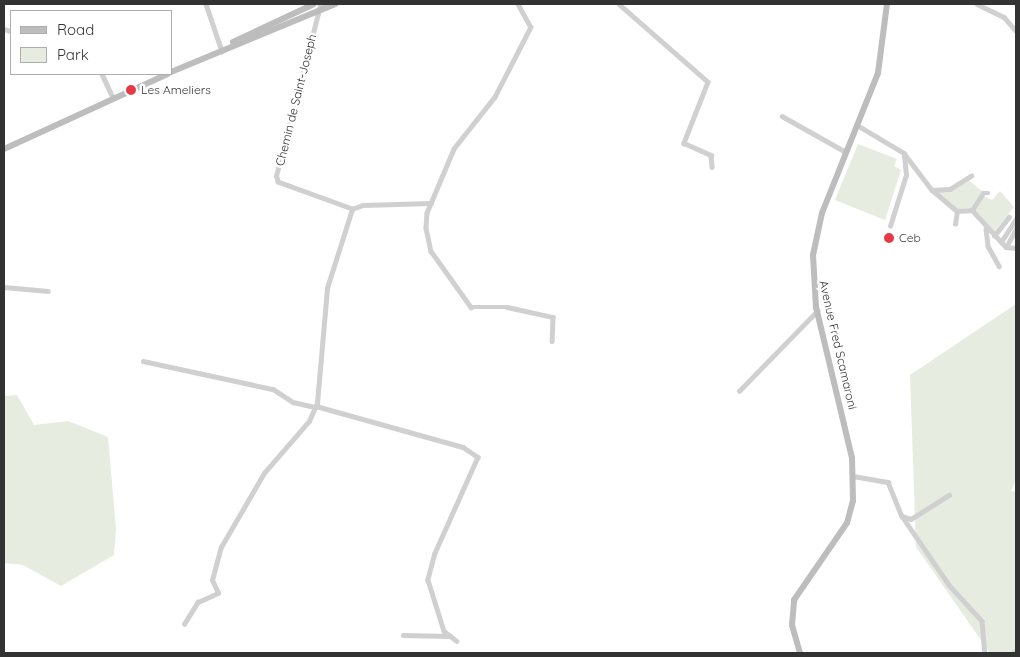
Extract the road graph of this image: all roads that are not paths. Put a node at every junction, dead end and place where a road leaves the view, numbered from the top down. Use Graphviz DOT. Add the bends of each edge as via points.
graph roads {
  1 [pos="206,4"];
  2 [pos="314,4"];
  3 [pos="335,4"];
  4 [pos="518,4"];
  5 [pos="619,4"];
  6 [pos="887,4"];
  7 [pos="977,4"];
  8 [pos="323,6"];
  9 [pos="1016,31"];
  10 [pos="222,50"];
  11 [pos="172,72"];
  12 [pos="102,75"];
  13 [pos="165,75"];
  14 [pos="113,98"];
  15 [pos="782,116"];
  16 [pos="857,124"];
  17 [pos="4,149"];
  18 [pos="846,152"];
  19 [pos="904,153"];
  20 [pos="712,167"];
  21 [pos="971,176"];
  22 [pos="932,190"];
  23 [pos="988,193"];
  24 [pos="431,204"];
  25 [pos="352,209"];
  26 [pos="972,210"];
  27 [pos="957,211"];
  28 [pos="1009,217"];
  29 [pos="1016,219"];
  30 [pos="955,224"];
  31 [pos="890,226"];
  32 [pos="986,227"];
  33 [pos="1016,228"];
  34 [pos="994,236"];
  35 [pos="1001,242"];
  36 [pos="1006,247"];
  37 [pos="1016,248"];
  38 [pos="999,266"];
  39 [pos="4,287"];
  40 [pos="48,291"];
  41 [pos="818,311"];
  42 [pos="552,341"];
  43 [pos="143,361"];
  44 [pos="738,391"];
  45 [pos="316,407"];
  46 [pos="853,476"];
  47 [pos="949,495"];
  48 [pos="902,516"];
  49 [pos="184,624"];
  50 [pos="403,635"];
  51 [pos="450,636"];
  52 [pos="456,641"];
  53 [pos="1016,651"];
  54 [pos="800,653"];
  55 [pos="985,653"];
  56 [pos="1013,653"];
  1 -- 10 [label="street"];
  2 -- 10 [label="main road"];
  3 -- 8 [label="main road"];
  4 -- 24 [label="street" via="531,27 495,97 454,149"];
  5 -- 20 [label="street" via="708,82 684,143 711,155"];
  6 -- 16 [label="main road, Avenue Fred Scamaroni" via="878,72"];
  7 -- 9 [label="street" via="1004,17"];
  8 -- 10 [label="main road"];
  8 -- 25 [label="street, Chemin de Saint-Joseph" via="276,176 278,182"];
  10 -- 11 [label="main road"];
  12 -- 14 [label="street"];
  13 -- 14 [label="main road"];
  14 -- 17 [label="main road"];
  15 -- 18 [label="street"];
  16 -- 18 [label="main road, Avenue Fred Scamaroni"];
  16 -- 19 [label="street"];
  18 -- 41 [label="main road, Avenue Fred Scamaroni" via="814,246 811,279"];
  19 -- 22 [label="street"];
  19 -- 31 [label="street" via="906,175"];
  21 -- 22 [label="street" via="950,189"];
  22 -- 27 [label="street"];
  23 -- 26 [label="street" via="983,193"];
  24 -- 25 [label="street" via="363,205"];
  24 -- 42 [label="street" via="426,228 431,251 468,304 479,310 507,307 553,317"];
  25 -- 45 [label="street" via="327,288 323,377"];
  26 -- 27 [label="street"];
  26 -- 32 [label="street"];
  27 -- 30 [label="street"];
  28 -- 34 [label="street"];
  29 -- 35 [label="street"];
  32 -- 34 [label="street"];
  32 -- 38 [label="street" via="988,246"];
  33 -- 36 [label="street"];
  34 -- 35 [label="street"];
  35 -- 36 [label="street"];
  36 -- 37 [label="street"];
  39 -- 40 [label="street"];
  41 -- 44 [label="street"];
  41 -- 46 [label="main road, Avenue Fred Scamaroni"];
  43 -- 45 [label="street" via="273,389 293,402"];
  45 -- 49 [label="street" via="238,515 214,569 212,580 218,593 198,602"];
  45 -- 51 [label="street" via="463,447 478,457 435,553 428,580 432,604"];
  46 -- 48 [label="street" via="888,482"];
  46 -- 54 [label="main road, Avenue Fred Scamaroni" via="847,523 794,600 792,625"];
  47 -- 48 [label="street" via="911,519"];
  48 -- 55 [label="street" via="948,585 982,621"];
  50 -- 51 [label="street"];
  51 -- 52 [label="street"];
  53 -- 56 [label="street"];
}
